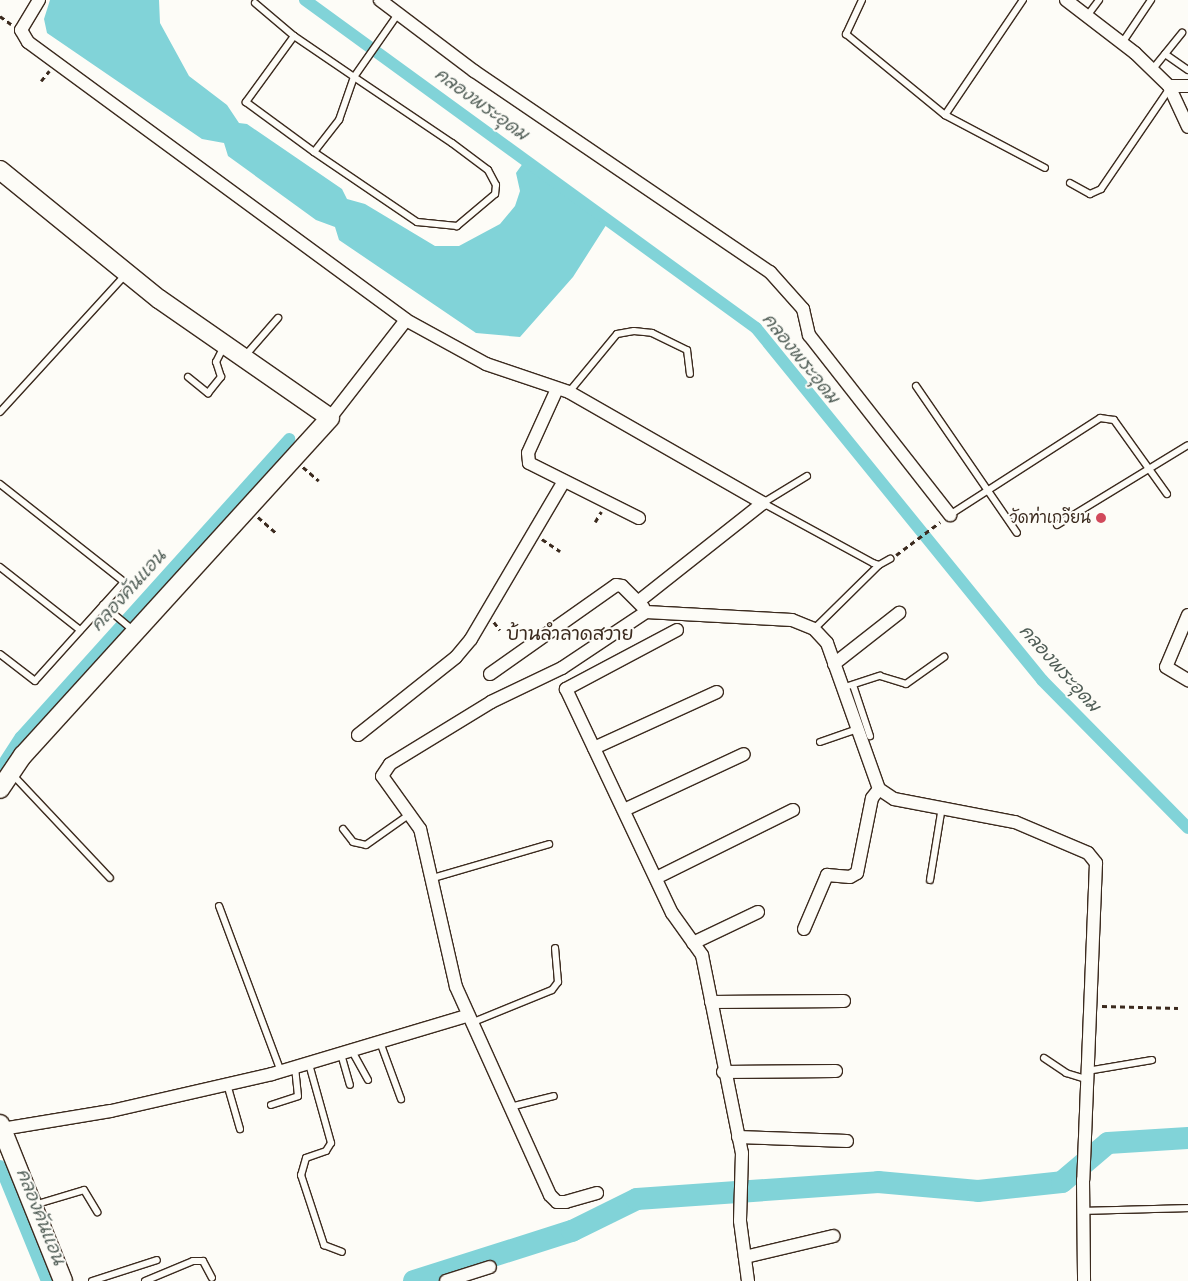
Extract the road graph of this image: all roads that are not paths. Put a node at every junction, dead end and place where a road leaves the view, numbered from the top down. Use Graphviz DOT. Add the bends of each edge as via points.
graph roads {
  1 [pos="39,0"];
  2 [pos="380,0"];
  3 [pos="862,0"];
  4 [pos="1024,0"];
  5 [pos="1066,0"];
  6 [pos="1099,0"];
  7 [pos="1151,0"];
  8 [pos="255,3"];
  9 [pos="398,14"];
  10 [pos="1087,16"];
  11 [pos="1182,33"];
  12 [pos="294,36"];
  13 [pos="1122,43"];
  14 [pos="1165,54"];
  15 [pos="1152,70"];
  16 [pos="1188,70"];
  17 [pos="354,77"];
  18 [pos="1188,86"];
  19 [pos="1170,87"];
  20 [pos="945,115"];
  21 [pos="1188,127"];
  22 [pos="314,152"];
  23 [pos="1045,168"];
  24 [pos="0,170"];
  25 [pos="1070,183"];
  26 [pos="126,273"];
  27 [pos="278,318"];
  28 [pos="406,320"];
  29 [pos="225,345"];
  30 [pos="243,358"];
  31 [pos="690,374"];
  32 [pos="188,376"];
  33 [pos="916,386"];
  34 [pos="563,391"];
  35 [pos="0,412"];
  36 [pos="330,418"];
  37 [pos="1188,445"];
  38 [pos="1148,465"];
  39 [pos="807,476"];
  40 [pos="564,481"];
  41 [pos="0,484"];
  42 [pos="987,491"];
  43 [pos="1167,494"];
  44 [pos="764,503"];
  45 [pos="949,516"];
  46 [pos="639,518"];
  47 [pos="1057,525"];
  48 [pos="1017,533"];
  49 [pos="890,559"];
  50 [pos="878,565"];
  51 [pos="0,567"];
  52 [pos="104,605"];
  53 [pos="643,606"];
  54 [pos="899,613"];
  55 [pos="1188,615"];
  56 [pos="814,629"];
  57 [pos="80,630"];
  58 [pos="677,630"];
  59 [pos="135,631"];
  60 [pos="1184,633"];
  61 [pos="0,654"];
  62 [pos="944,657"];
  63 [pos="834,664"];
  64 [pos="490,674"];
  65 [pos="1188,680"];
  66 [pos="848,686"];
  67 [pos="717,692"];
  68 [pos="856,730"];
  69 [pos="358,736"];
  70 [pos="870,736"];
  71 [pos="820,742"];
  72 [pos="594,748"];
  73 [pos="744,754"];
  74 [pos="10,772"];
  75 [pos="0,789"];
  76 [pos="878,789"];
  77 [pos="942,806"];
  78 [pos="624,810"];
  79 [pos="793,810"];
  80 [pos="410,813"];
  81 [pos="343,829"];
  82 [pos="549,844"];
  83 [pos="110,878"];
  84 [pos="433,878"];
  85 [pos="656,878"];
  86 [pos="930,880"];
  87 [pos="219,906"];
  88 [pos="758,912"];
  89 [pos="804,929"];
  90 [pos="693,943"];
  91 [pos="555,948"];
  92 [pos="711,1002"];
  93 [pos="844,1002"];
  94 [pos="468,1020"];
  95 [pos="380,1042"];
  96 [pos="346,1052"];
  97 [pos="1044,1058"];
  98 [pos="1152,1060"];
  99 [pos="309,1064"];
  100 [pos="295,1068"];
  101 [pos="836,1071"];
  102 [pos="281,1072"];
  103 [pos="723,1072"];
  104 [pos="1087,1075"];
  105 [pos="368,1080"];
  106 [pos="226,1084"];
  107 [pos="350,1085"];
  108 [pos="554,1096"];
  109 [pos="401,1099"];
  110 [pos="271,1105"];
  111 [pos="509,1107"];
  112 [pos="1,1126"];
  113 [pos="240,1129"];
  114 [pos="738,1137"];
  115 [pos="847,1142"];
  116 [pos="597,1193"];
  117 [pos="32,1205"];
  118 [pos="1188,1208"];
  119 [pos="1083,1211"];
  120 [pos="97,1212"];
  121 [pos="834,1236"];
  122 [pos="342,1252"];
  123 [pos="745,1257"];
  124 [pos="156,1260"];
  125 [pos="490,1267"];
  126 [pos="212,1278"];
  127 [pos="63,1281"];
  128 [pos="92,1281"];
  129 [pos="145,1281"];
  130 [pos="446,1281"];
  131 [pos="748,1281"];
  132 [pos="1084,1281"];
  1 -- 28 [label="street" via="23,25 22,34 28,42"];
  2 -- 9 [label="street"];
  3 -- 20 [label="lane" via="846,34"];
  4 -- 20 [label="lane"];
  5 -- 10 [label="street"];
  6 -- 10 [label="lane"];
  7 -- 13 [label="lane"];
  8 -- 12 [label="lane"];
  9 -- 17 [label="lane"];
  9 -- 45 [label="street" via="490,83 770,272 803,309 809,335"];
  10 -- 13 [label="street"];
  11 -- 14 [label="lane"];
  12 -- 17 [label="lane"];
  12 -- 22 [label="lane" via="246,102"];
  13 -- 15 [label="street"];
  14 -- 15 [label="lane"];
  14 -- 16 [label="lane"];
  15 -- 19 [label="street"];
  17 -- 22 [label="lane" via="339,120"];
  17 -- 22 [label="lane" via="488,170 496,185 495,194 457,226 417,222"];
  18 -- 19 [label="street"];
  19 -- 21 [label="street"];
  19 -- 25 [label="lane" via="1101,189 1090,194"];
  20 -- 23 [label="lane"];
  24 -- 26 [label="street"];
  26 -- 29 [label="street"];
  26 -- 35 [label="lane"];
  27 -- 30 [label="lane"];
  28 -- 34 [label="street" via="486,364"];
  28 -- 36 [label="street"];
  29 -- 30 [label="street"];
  29 -- 32 [label="lane" via="216,362 220,376 208,393"];
  30 -- 36 [label="street"];
  31 -- 34 [label="lane" via="686,350 652,333 634,331 617,334"];
  33 -- 42 [label="lane"];
  34 -- 40 [label="street" via="527,458"];
  34 -- 44 [label="street"];
  36 -- 59 [label="street"];
  37 -- 38 [label="lane"];
  38 -- 42 [label="lane" via="1114,420 1100,418"];
  38 -- 43 [label="lane"];
  38 -- 47 [label="lane"];
  39 -- 44 [label="lane"];
  40 -- 46 [label="street"];
  40 -- 69 [label="street" via="456,657"];
  41 -- 52 [label="lane" via="124,582"];
  42 -- 45 [label="lane"];
  42 -- 48 [label="lane"];
  44 -- 50 [label="lane"];
  44 -- 53 [label="street"];
  49 -- 50 [label="lane"];
  50 -- 56 [label="lane"];
  51 -- 57 [label="lane"];
  52 -- 57 [label="lane"];
  52 -- 59 [label="lane"];
  53 -- 56 [label="street" via="792,620"];
  53 -- 64 [label="street" via="616,585"];
  53 -- 80 [label="street" via="562,668 491,702 390,764 384,782"];
  54 -- 63 [label="street"];
  55 -- 60 [label="street"];
  56 -- 63 [label="street" via="827,643"];
  57 -- 61 [label="lane" via="35,680"];
  58 -- 72 [label="street" via="566,689"];
  59 -- 74 [label="street"];
  60 -- 65 [label="street" via="1166,667"];
  62 -- 66 [label="lane" via="906,684 880,676"];
  63 -- 66 [label="street"];
  66 -- 68 [label="street"];
  66 -- 70 [label="lane"];
  67 -- 72 [label="street"];
  68 -- 71 [label="lane"];
  68 -- 76 [label="street"];
  72 -- 78 [label="street"];
  73 -- 78 [label="street"];
  74 -- 75 [label="street"];
  74 -- 83 [label="lane"];
  76 -- 77 [label="street" via="894,798"];
  76 -- 89 [label="street" via="872,798 857,873 850,877 828,876"];
  77 -- 86 [label="lane"];
  77 -- 104 [label="street" via="1015,822 1088,853 1096,863"];
  78 -- 85 [label="street"];
  79 -- 85 [label="street"];
  80 -- 81 [label="lane" via="366,844 353,842"];
  80 -- 84 [label="street" via="420,829"];
  82 -- 84 [label="lane"];
  84 -- 94 [label="street"];
  85 -- 90 [label="street" via="672,913"];
  87 -- 102 [label="lane"];
  88 -- 90 [label="street"];
  90 -- 92 [label="street" via="702,955"];
  91 -- 94 [label="lane" via="558,982 552,990"];
  92 -- 93 [label="street"];
  92 -- 103 [label="street"];
  94 -- 95 [label="street"];
  94 -- 111 [label="street"];
  95 -- 96 [label="street"];
  95 -- 109 [label="lane"];
  96 -- 99 [label="street"];
  96 -- 105 [label="lane"];
  96 -- 107 [label="lane"];
  97 -- 104 [label="lane" via="1066,1074"];
  98 -- 104 [label="lane"];
  99 -- 100 [label="street"];
  99 -- 122 [label="lane" via="331,1144 326,1151 306,1158 301,1175 324,1245"];
  100 -- 102 [label="street"];
  100 -- 110 [label="lane" via="298,1096"];
  101 -- 103 [label="street"];
  102 -- 106 [label="street"];
  103 -- 114 [label="street"];
  104 -- 119 [label="street"];
  106 -- 112 [label="street"];
  106 -- 113 [label="lane"];
  108 -- 111 [label="lane"];
  111 -- 116 [label="street" via="557,1202"];
  112 -- 117 [label="street"];
  114 -- 115 [label="street"];
  114 -- 123 [label="street" via="742,1154 740,1221"];
  117 -- 120 [label="lane" via="84,1190"];
  117 -- 127 [label="street"];
  118 -- 119 [label="lane"];
  119 -- 132 [label="street"];
  121 -- 123 [label="street"];
  123 -- 131 [label="street"];
  124 -- 128 [label="lane"];
  125 -- 130 [label="street"];
  126 -- 129 [label="lane" via="203,1262 193,1262"];
}
